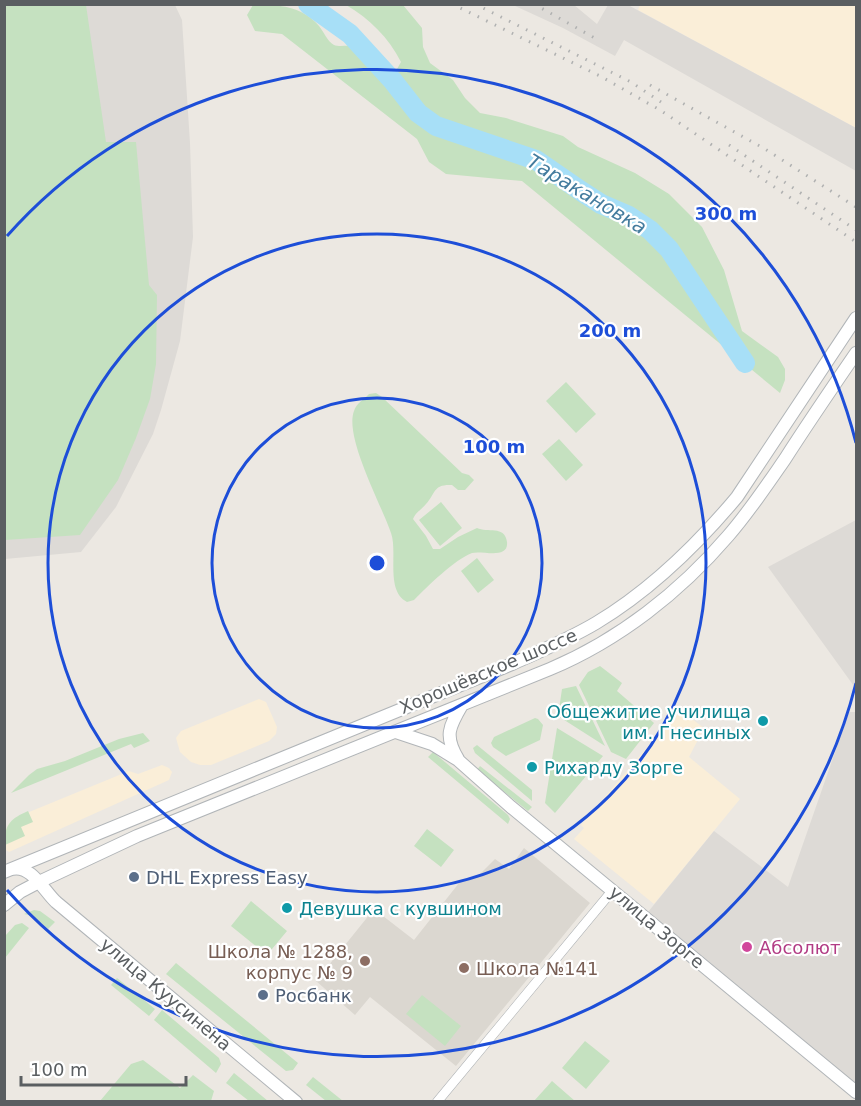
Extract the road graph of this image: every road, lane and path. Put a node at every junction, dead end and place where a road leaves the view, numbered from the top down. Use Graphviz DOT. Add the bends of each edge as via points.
graph roads {
  1 [pos="856,318"];
  2 [pos="856,353"];
  3 [pos="462,705"];
  4 [pos="396,732"];
  5 [pos="458,760"];
  6 [pos="58,849"];
  7 [pos="6,871"];
  8 [pos="39,882"];
  9 [pos="612,891"];
  10 [pos="4,905"];
  11 [pos="856,1092"];
  12 [pos="296,1101"];
  13 [pos="437,1101"];
  1 -- 6 [label="main road, Хорошёвское шоссе" via="738,497 680,560 614,611 571,637 513,664"];
  2 -- 3 [label="main road, Хорошёвское шоссе" via="751,508 676,589 592,650"];
  3 -- 4 [label="main road, Хорошёвское шоссе"];
  3 -- 5 [label="main road" via="448,738"];
  4 -- 5 [label="main road, улица Зорге" via="432,744"];
  4 -- 8 [label="main road, Хорошёвское шоссе" via="137,836"];
  5 -- 9 [label="main road, улица Зорге"];
  6 -- 7 [label="main road, Хорошёвское шоссе"];
  6 -- 8 [label="main road" via="39,862"];
  7 -- 8 [label="main road" via="21,868"];
  8 -- 10 [label="main road, Хорошёвское шоссе"];
  8 -- 12 [label="main road, улица Куусинена" via="56,902"];
  9 -- 11 [label="main road, улица Зорге"];
  9 -- 13 [label="street"];
}
